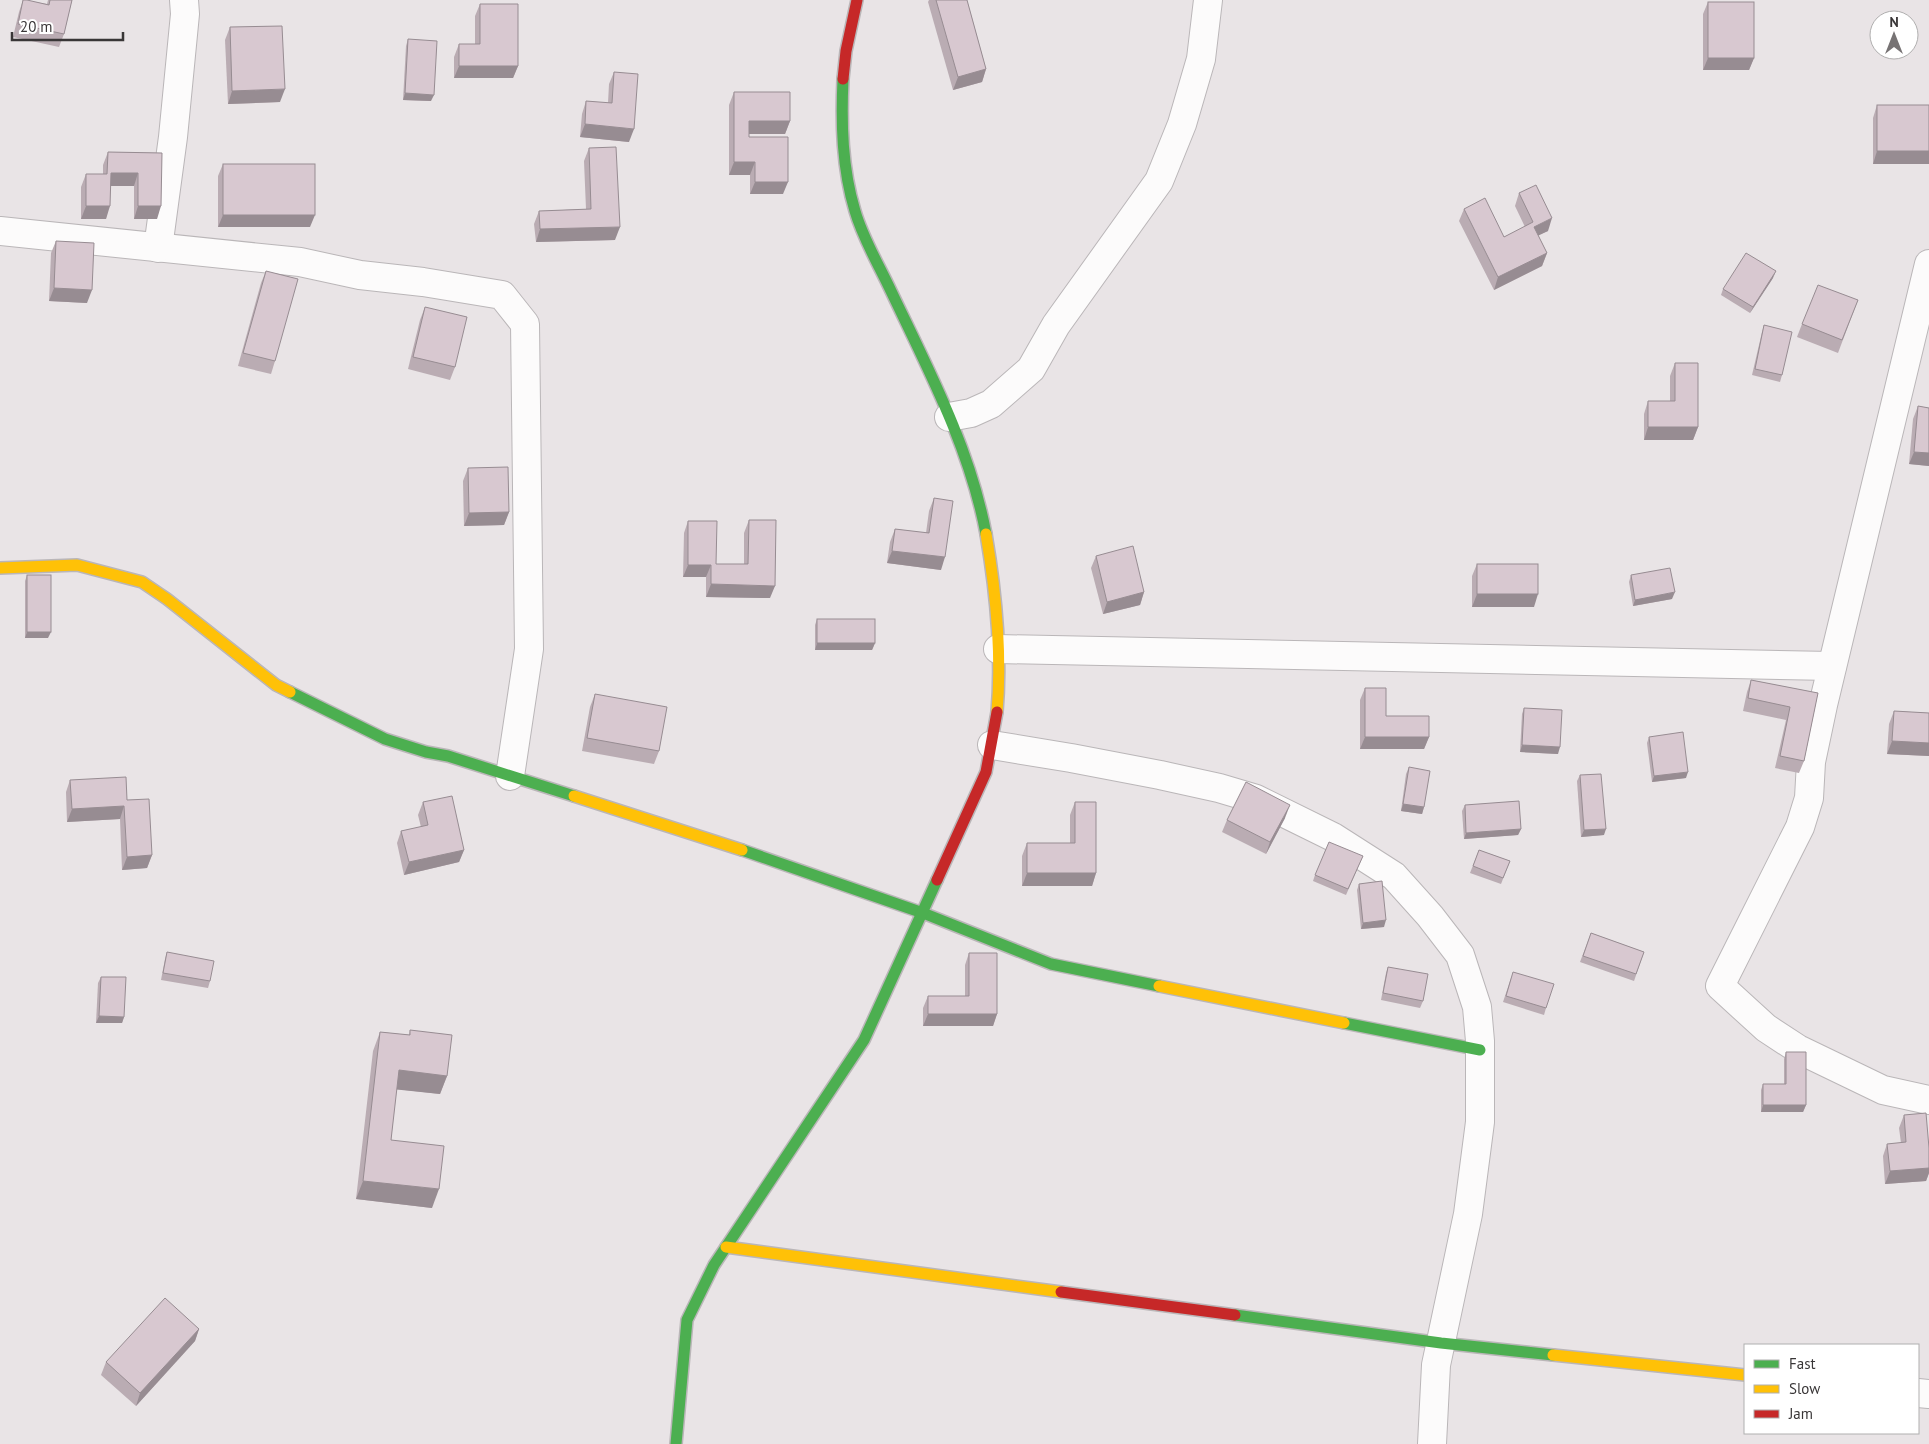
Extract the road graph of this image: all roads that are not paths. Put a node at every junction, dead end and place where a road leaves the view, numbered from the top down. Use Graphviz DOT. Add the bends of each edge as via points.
graph roads {
  1 [pos="184,0"];
  2 [pos="856,0"];
  3 [pos="1208,0"];
  4 [pos="0,232"];
  5 [pos="158,248"];
  6 [pos="1929,264"];
  7 [pos="949,416"];
  8 [pos="0,568"];
  9 [pos="998,649"];
  10 [pos="1832,666"];
  11 [pos="992,745"];
  12 [pos="510,776"];
  13 [pos="923,913"];
  14 [pos="1480,1050"];
  15 [pos="1929,1100"];
  16 [pos="726,1247"];
  17 [pos="1441,1343"];
  18 [pos="1744,1375"];
  19 [pos="676,1444"];
  20 [pos="1432,1444"];
  1 -- 5 [label="street"];
  2 -- 7 [label="street" via="844,75 842,126 855,212"];
  3 -- 7 [label="street" via="1201,59 1182,124 1159,181 1056,325 1031,369 991,404 971,414"];
  4 -- 5 [label="street"];
  5 -- 12 [label="street" via="300,262 360,275 502,295 525,324 529,649"];
  6 -- 10 [label="street"];
  7 -- 9 [label="street" via="982,510 993,573"];
  8 -- 12 [label="street" via="77,564 142,582 276,685 385,739"];
  9 -- 10 [label="street"];
  9 -- 11 [label="street" via="999,680"];
  10 -- 15 [label="street" via="1811,762 1809,798 1800,827 1720,986 1766,1028 1798,1049 1883,1090"];
  11 -- 13 [label="street" via="986,772"];
  11 -- 14 [label="street" via="1219,788 1256,799 1333,837 1394,876 1460,955 1477,1007"];
  12 -- 13 [label="street" via="724,844"];
  13 -- 14 [label="street" via="1051,964"];
  13 -- 16 [label="street" via="864,1040"];
  14 -- 17 [label="street" via="1480,1122 1468,1214"];
  16 -- 17 [label="street"];
  16 -- 19 [label="street" via="688,1320"];
  17 -- 18 [label="street"];
  17 -- 20 [label="street" via="1436,1365"];
}
